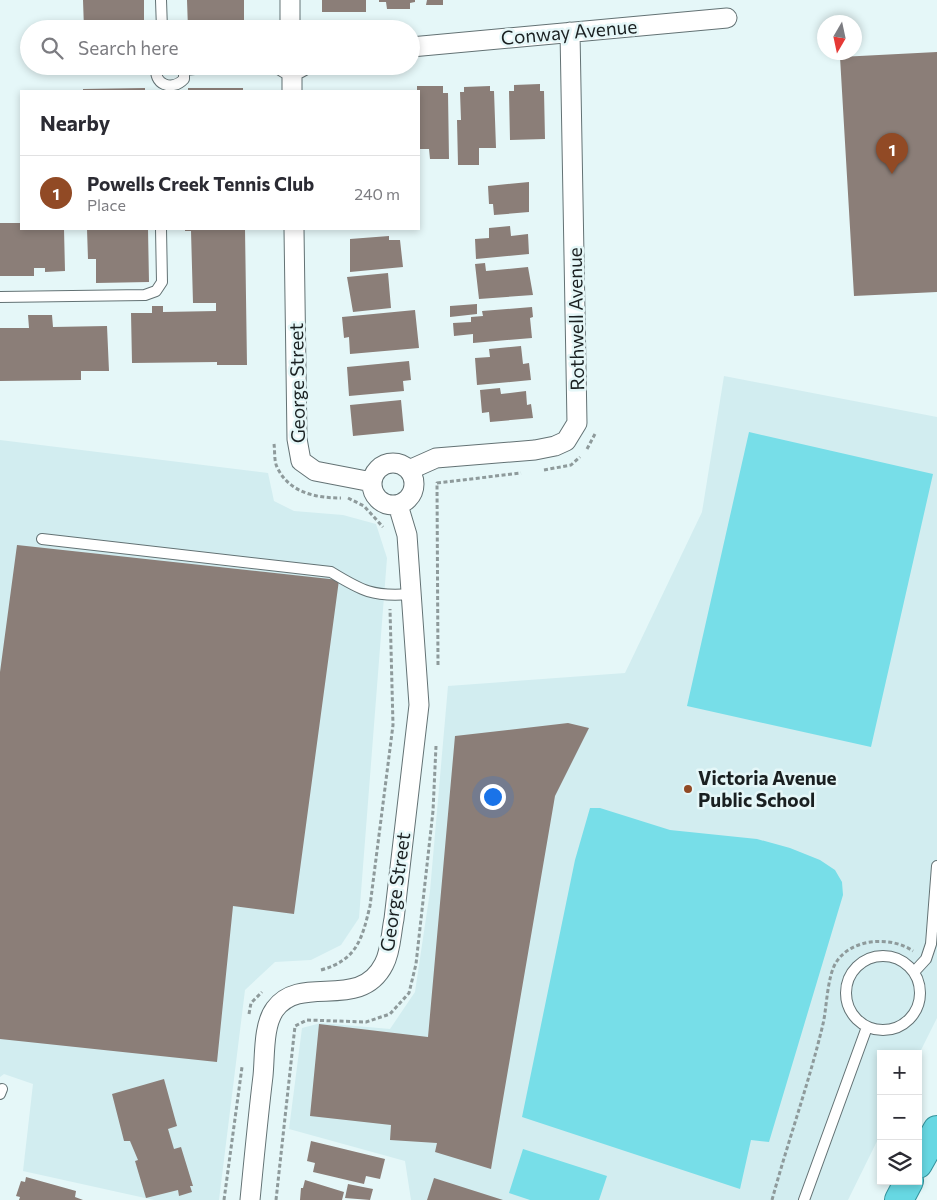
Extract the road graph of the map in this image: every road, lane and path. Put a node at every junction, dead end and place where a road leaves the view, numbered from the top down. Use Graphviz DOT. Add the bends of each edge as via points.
graph roads {
  1 [pos="161,0"];
  2 [pos="290,0"];
  3 [pos="728,18"];
  4 [pos="162,20"];
  5 [pos="290,20"];
  6 [pos="570,32"];
  7 [pos="420,46"];
  8 [pos="156,75"];
  9 [pos="184,75"];
  10 [pos="292,75"];
  11 [pos="165,88"];
  12 [pos="292,90"];
  13 [pos="161,230"];
  14 [pos="294,230"];
  15 [pos="0,297"];
  16 [pos="598,425"];
  17 [pos="274,444"];
  18 [pos="409,470"];
  19 [pos="535,471"];
  20 [pos="526,472"];
  21 [pos="372,482"];
  22 [pos="398,505"];
  23 [pos="387,535"];
  24 [pos="42,539"];
  25 [pos="410,594"];
  26 [pos="389,595"];
  27 [pos="438,673"];
  28 [pos="436,742"];
  29 [pos="937,866"];
  30 [pos="926,959"];
  31 [pos="320,970"];
  32 [pos="914,972"];
  33 [pos="267,989"];
  34 [pos="248,1023"];
  35 [pos="867,1027"];
  36 [pos="243,1062"];
  37 [pos="937,1130"];
  38 [pos="922,1157"];
  39 [pos="907,1185"];
  40 [pos="224,1200"];
  41 [pos="250,1200"];
  42 [pos="276,1200"];
  43 [pos="772,1200"];
  44 [pos="804,1200"];
  45 [pos="899,1200"];
  1 -- 4 [label="lane"];
  2 -- 5 [label="street"];
  3 -- 6 [label="street, Conway Avenue"];
  6 -- 7 [label="street, Conway Avenue"];
  6 -- 18 [label="street, Rothwell Avenue" via="577,423 566,440 555,446 436,458"];
  8 -- 11 [label="lane"];
  9 -- 11 [label="lane" via="180,84"];
  10 -- 12 [label="street"];
  13 -- 15 [label="lane" via="162,282 156,291 145,295"];
  14 -- 21 [label="street, George Street" via="298,450 301,461 315,471"];
  16 -- 19 [label="path" via="586,450 571,465"];
  17 -- 23 [label="path" via="276,466 292,487 318,498 346,498 364,506"];
  18 -- 21 [label="street" via="390,464 378,470"];
  18 -- 22 [label="street" via="413,491 405,502"];
  20 -- 27 [label="path" via="437,483"];
  21 -- 22 [label="street" via="372,489 379,500"];
  22 -- 25 [label="street, George Street" via="407,535"];
  24 -- 26 [label="lane" via="331,572 364,592"];
  25 -- 26 [label="lane"];
  25 -- 41 [label="street, George Street" via="419,705 388,954 377,974 358,987 347,991 292,995 274,1010 267,1038"];
  26 -- 31 [label="path" via="393,725 370,906 363,935 352,956"];
  28 -- 42 [label="path" via="433,811 410,993 390,1014 366,1022 307,1020 295,1026"];
  29 -- 30 [label="lane" via="931,944"];
  30 -- 32 [label="lane"];
  30 -- 43 [label="path" via="906,946 875,941 859,946 837,961 823,1024"];
  32 -- 35 [label="lane" via="921,990 912,1017 886,1031"];
  32 -- 35 [label="lane" via="899,959 879,956 861,963 854,970 846,987 848,1006 852,1015"];
  33 -- 34 [label="path" via="251,1003"];
  35 -- 44 [label="lane"];
  36 -- 40 [label="path"];
  37 -- 38 [label="highway"];
  39 -- 45 [label="highway"];
}
